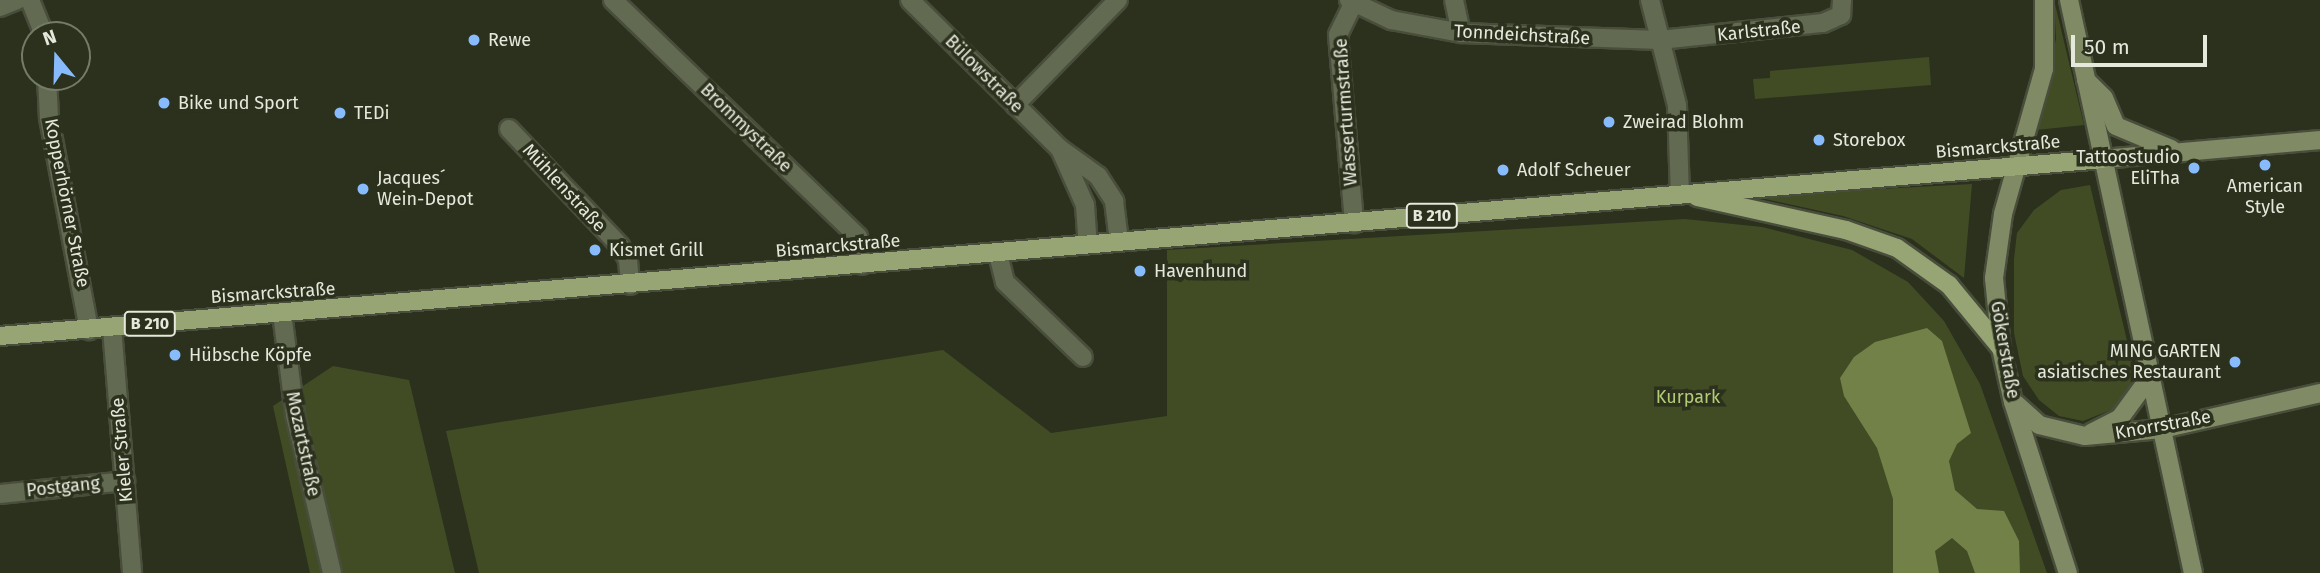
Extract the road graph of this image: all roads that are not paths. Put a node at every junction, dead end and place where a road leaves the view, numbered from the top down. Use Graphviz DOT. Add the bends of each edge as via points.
graph roads {
  1 [pos="30,0"];
  2 [pos="613,0"];
  3 [pos="910,0"];
  4 [pos="1118,0"];
  5 [pos="1454,0"];
  6 [pos="1650,0"];
  7 [pos="1842,0"];
  8 [pos="2044,0"];
  9 [pos="2069,0"];
  10 [pos="1351,2"];
  11 [pos="38,21"];
  12 [pos="1461,33"];
  13 [pos="1660,40"];
  14 [pos="2086,80"];
  15 [pos="48,91"];
  16 [pos="1015,105"];
  17 [pos="509,129"];
  18 [pos="2320,140"];
  19 [pos="1059,148"];
  20 [pos="2174,150"];
  21 [pos="2103,159"];
  22 [pos="2015,166"];
  23 [pos="1680,195"];
  24 [pos="1354,223"];
  25 [pos="1119,241"];
  26 [pos="1088,244"];
  27 [pos="998,254"];
  28 [pos="862,265"];
  29 [pos="630,285"];
  30 [pos="282,313"];
  31 [pos="111,328"];
  32 [pos="89,330"];
  33 [pos="0,336"];
  34 [pos="2001,348"];
  35 [pos="1083,357"];
  36 [pos="2150,377"];
  37 [pos="2320,393"];
  38 [pos="2013,402"];
  39 [pos="2161,429"];
  40 [pos="2085,436"];
  41 [pos="125,481"];
  42 [pos="0,494"];
  43 [pos="2194,571"];
  44 [pos="132,573"];
  45 [pos="332,573"];
  46 [pos="2068,573"];
  1 -- 11 [label="street"];
  2 -- 28 [label="street, Brommystraße" via="858,237"];
  3 -- 16 [label="street, Bülowstraße"];
  4 -- 16 [label="street"];
  5 -- 12 [label="street"];
  6 -- 13 [label="street"];
  7 -- 13 [label="street, Karlstraße" via="1841,15 1823,23"];
  8 -- 22 [label="main road, Gökerstraße" via="2044,69"];
  9 -- 14 [label="main road"];
  10 -- 12 [label="street, Tonndeichstraße" via="1391,20"];
  10 -- 24 [label="street, Wasserturmstraße" via="1338,35"];
  12 -- 13 [label="street, Tonndeichstraße"];
  13 -- 23 [label="street" via="1677,105"];
  14 -- 20 [label="main road" via="2104,98 2116,126"];
  14 -- 21 [label="main road"];
  15 -- 32 [label="street, Kopperhörner Straße"];
  16 -- 19 [label="street, Bülowstraße"];
  17 -- 29 [label="street, Mühlenstraße" via="620,246 628,260"];
  18 -- 20 [label="main road, Bismarckstraße"];
  19 -- 25 [label="street, Bülowstraße" via="1108,188"];
  19 -- 26 [label="street, Bülowstraße" via="1085,205"];
  20 -- 21 [label="main road, Bismarckstraße"];
  21 -- 22 [label="main road, Bismarckstraße / B 210"];
  21 -- 36 [label="main road"];
  22 -- 23 [label="main road, Bismarckstraße / B 210"];
  22 -- 34 [label="main road, Gökerstraße" via="1994,270"];
  23 -- 24 [label="main road, Bismarckstraße / B 210"];
  23 -- 34 [label="main road, Bismarckstraße / B 210" via="1812,221 1897,248 1949,285"];
  24 -- 25 [label="main road, Bismarckstraße / B 210"];
  25 -- 26 [label="main road, Bismarckstraße / B 210"];
  26 -- 27 [label="main road, Bismarckstraße / B 210"];
  27 -- 28 [label="main road, Bismarckstraße / B 210"];
  27 -- 35 [label="street" via="1005,282"];
  28 -- 29 [label="main road, Bismarckstraße / B 210"];
  29 -- 30 [label="main road, Bismarckstraße / B 210"];
  30 -- 31 [label="main road, Bismarckstraße / B 210"];
  30 -- 45 [label="street, Mozartstraße" via="295,415"];
  31 -- 32 [label="main road, Bismarckstraße / B 210"];
  31 -- 41 [label="street, Kieler Straße"];
  32 -- 33 [label="main road, Bismarckstraße / B 210"];
  34 -- 38 [label="main road, Gökerstraße"];
  36 -- 39 [label="main road"];
  36 -- 40 [label="main road" via="2120,418"];
  37 -- 39 [label="main road, Knorrstraße"];
  38 -- 40 [label="main road, Knorrstraße" via="2039,425"];
  38 -- 46 [label="main road, Gökerstraße"];
  39 -- 40 [label="main road, Knorrstraße"];
  39 -- 43 [label="main road"];
  41 -- 42 [label="street, Postgang"];
  41 -- 44 [label="street, Kieler Straße"];
}
